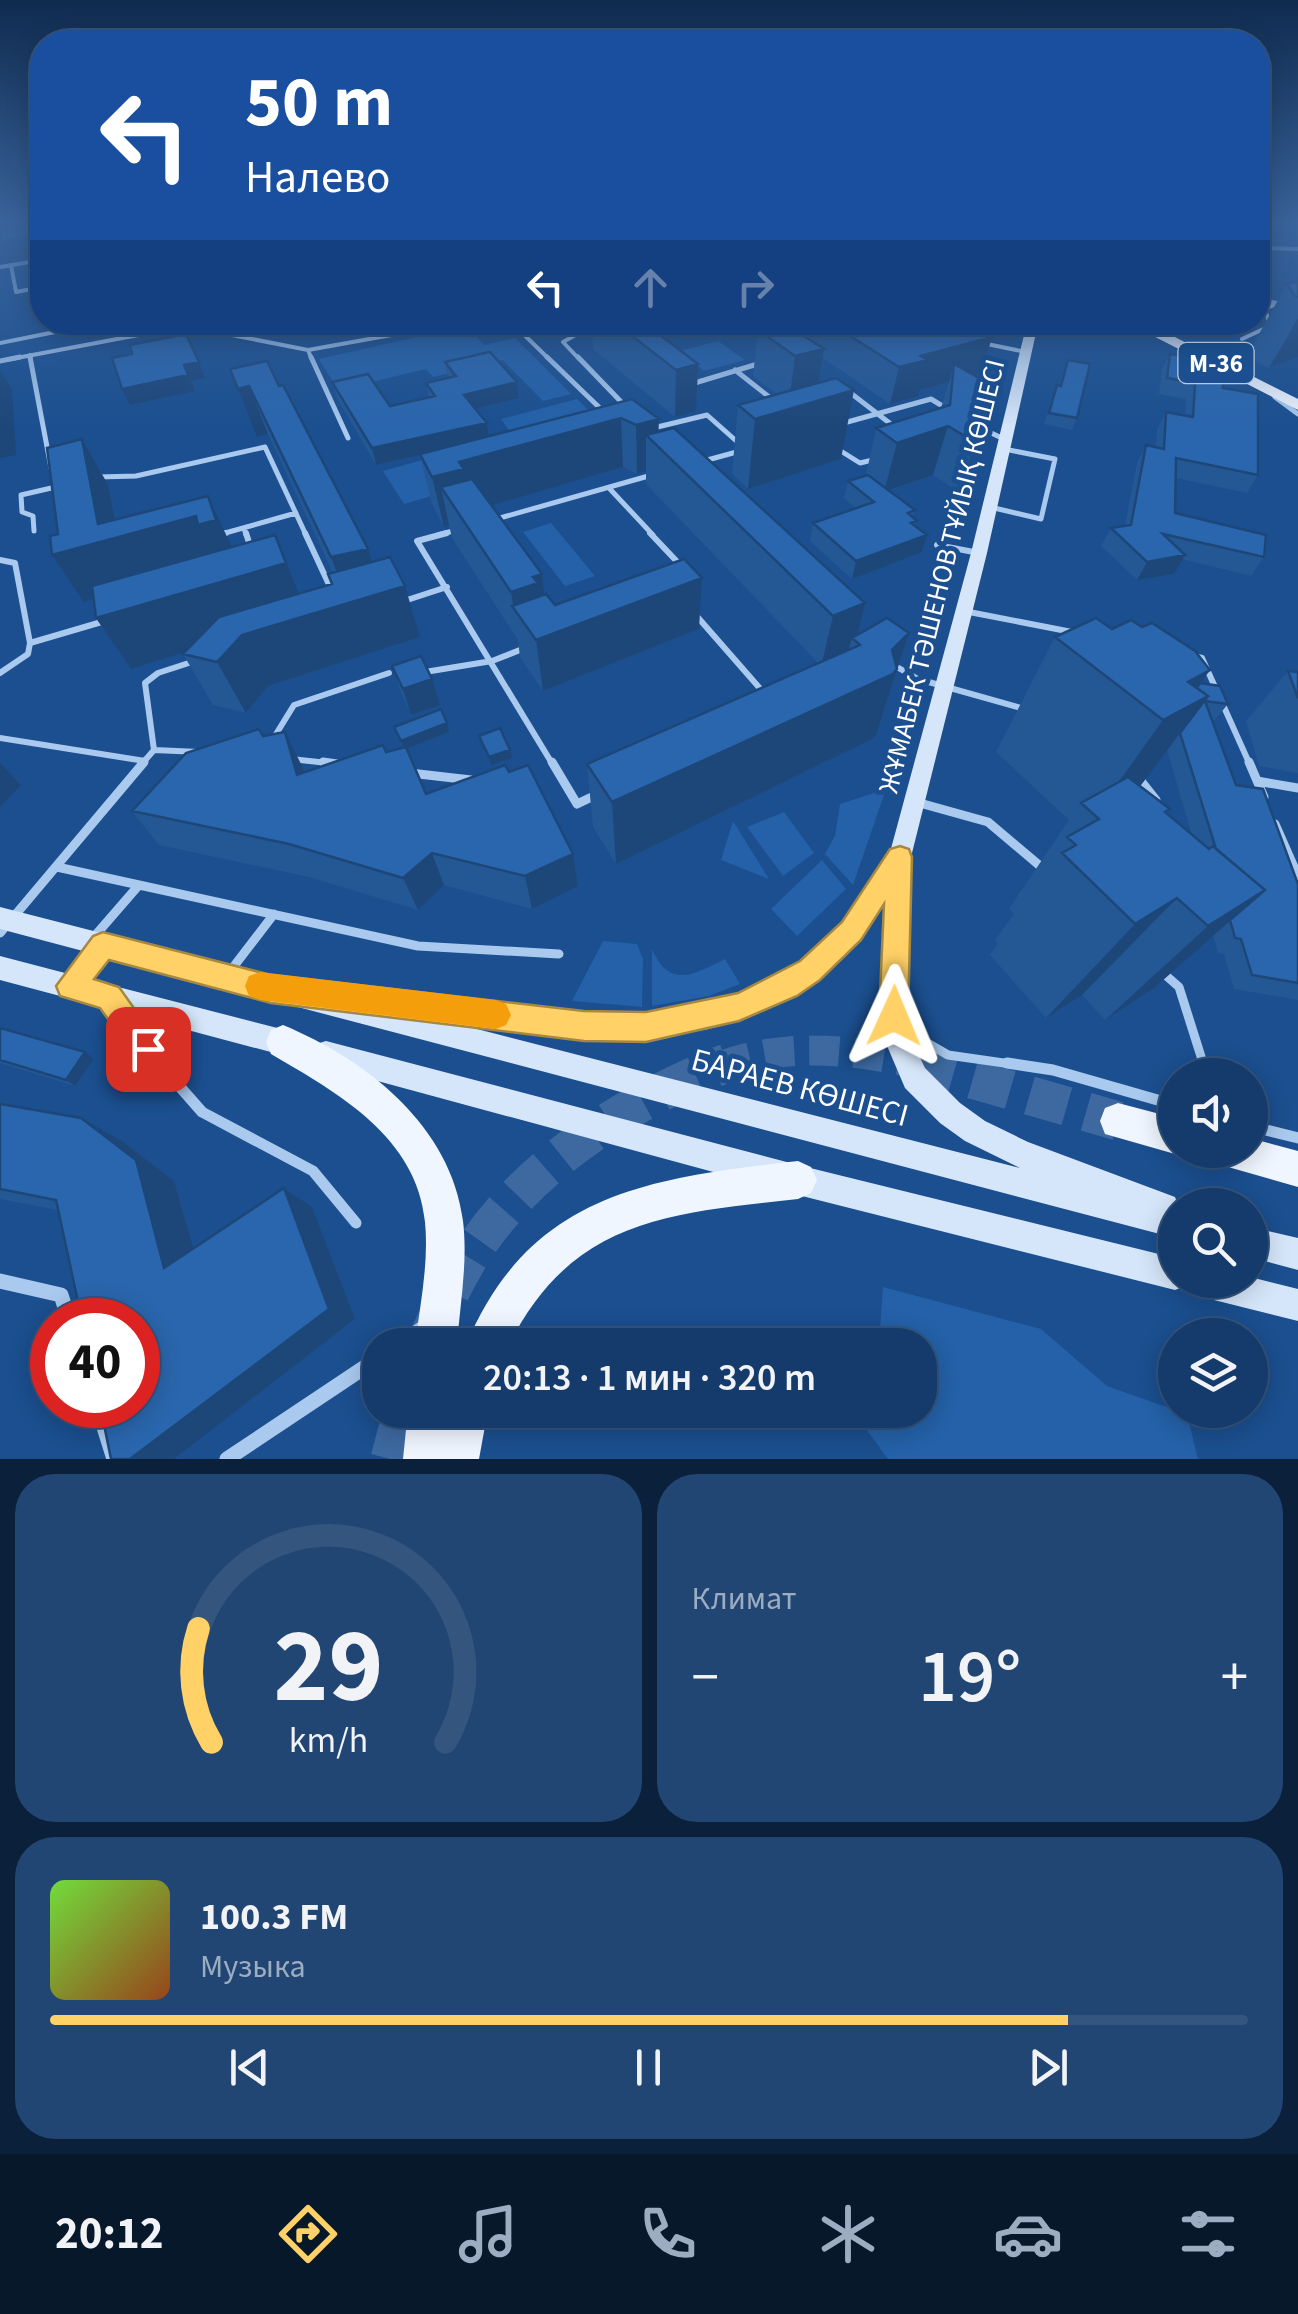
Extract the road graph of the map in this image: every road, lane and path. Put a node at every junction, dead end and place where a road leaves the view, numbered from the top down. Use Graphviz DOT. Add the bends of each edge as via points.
graph roads {
  1 [pos="1298,296"];
  2 [pos="1270,302"];
  3 [pos="1277,303"];
  4 [pos="1270,306"];
  5 [pos="40,335"];
  6 [pos="146,335"];
  7 [pos="239,335"];
  8 [pos="392,335"];
  9 [pos="524,335"];
  10 [pos="575,335"];
  11 [pos="662,335"];
  12 [pos="771,335"];
  13 [pos="1030,335"];
  14 [pos="1159,335"];
  15 [pos="1182,335"];
  16 [pos="1249,335"];
  17 [pos="132,337"];
  18 [pos="1242,338"];
  19 [pos="641,340"];
  20 [pos="0,343"];
  21 [pos="981,343"];
  22 [pos="783,344"];
  23 [pos="308,350"];
  24 [pos="1026,352"];
  25 [pos="30,355"];
  26 [pos="0,361"];
  27 [pos="766,362"];
  28 [pos="735,370"];
  29 [pos="839,384"];
  30 [pos="1260,385"];
  31 [pos="676,389"];
  32 [pos="1298,392"];
  33 [pos="1298,406"];
  34 [pos="782,407"];
  35 [pos="880,414"];
  36 [pos="1298,414"];
  37 [pos="613,422"];
  38 [pos="830,427"];
  39 [pos="900,432"];
  40 [pos="348,438"];
  41 [pos="826,441"];
  42 [pos="1005,445"];
  43 [pos="884,457"];
  44 [pos="686,466"];
  45 [pos="668,471"];
  46 [pos="94,478"];
  47 [pos="75,482"];
  48 [pos="56,487"];
  49 [pos="608,488"];
  50 [pos="990,507"];
  51 [pos="296,514"];
  52 [pos="220,522"];
  53 [pos="244,528"];
  54 [pos="34,530"];
  55 [pos="223,533"];
  56 [pos="210,537"];
  57 [pos="937,545"];
  58 [pos="979,554"];
  59 [pos="0,560"];
  60 [pos="255,561"];
  61 [pos="692,578"];
  62 [pos="447,587"];
  63 [pos="334,596"];
  64 [pos="394,604"];
  65 [pos="688,606"];
  66 [pos="964,611"];
  67 [pos="107,621"];
  68 [pos="1092,636"];
  69 [pos="542,642"];
  70 [pos="30,644"];
  71 [pos="1184,654"];
  72 [pos="209,657"];
  73 [pos="492,661"];
  74 [pos="888,662"];
  75 [pos="425,672"];
  76 [pos="0,673"];
  77 [pos="389,673"];
  78 [pos="943,686"];
  79 [pos="766,695"];
  80 [pos="1040,713"];
  81 [pos="0,738"];
  82 [pos="154,750"];
  83 [pos="209,753"];
  84 [pos="264,756"];
  85 [pos="282,758"];
  86 [pos="145,761"];
  87 [pos="1128,765"];
  88 [pos="356,766"];
  89 [pos="396,771"];
  90 [pos="475,781"];
  91 [pos="1256,782"];
  92 [pos="610,788"];
  93 [pos="1298,788"];
  94 [pos="1156,800"];
  95 [pos="912,801"];
  96 [pos="900,857"];
  97 [pos="57,867"];
  98 [pos="1298,876"];
  99 [pos="139,885"];
  100 [pos="1062,885"];
  101 [pos="274,914"];
  102 [pos="3,924"];
  103 [pos="96,944"];
  104 [pos="559,954"];
  105 [pos="1150,962"];
  106 [pos="3,973"];
  107 [pos="894,973"];
  108 [pos="225,977"];
  109 [pos="70,986"];
  110 [pos="271,989"];
  111 [pos="109,997"];
  112 [pos="283,1042"];
  113 [pos="1202,1058"];
  114 [pos="1158,1100"];
  115 [pos="1118,1121"];
  116 [pos="1268,1130"];
  117 [pos="1158,1132"];
  118 [pos="1298,1138"];
  119 [pos="1268,1161"];
  120 [pos="1298,1169"];
  121 [pos="798,1180"];
  122 [pos="1158,1206"];
  123 [pos="1158,1219"];
  124 [pos="356,1224"];
  125 [pos="1268,1246"];
  126 [pos="1298,1254"];
  127 [pos="1158,1270"];
  128 [pos="0,1282"];
  129 [pos="63,1298"];
  130 [pos="1268,1298"];
  131 [pos="1298,1305"];
  132 [pos="438,1328"];
  133 [pos="497,1328"];
  134 [pos="362,1369"];
  135 [pos="104,1428"];
  136 [pos="428,1428"];
  137 [pos="463,1428"];
  138 [pos="114,1459"];
  139 [pos="227,1459"];
  140 [pos="425,1459"];
  141 [pos="457,1459"];
  1 -- 3 [label="lane"];
  2 -- 3 [label="lane"];
  3 -- 4 [label="lane"];
  5 -- 20 [label="lane"];
  6 -- 17 [label="lane"];
  7 -- 23 [label="lane"];
  8 -- 23 [label="lane"];
  9 -- 37 [label="lane"];
  10 -- 44 [label="lane" via="565,347 650,430 707,416 746,449"];
  11 -- 19 [label="lane"];
  12 -- 22 [label="lane"];
  13 -- 24 [label="street, ЖҰМАБЕК ТӘШЕНОВ ТҰЙЫҚ КӨШЕСІ"];
  14 -- 30 [label="main road, M-36"];
  15 -- 32 [label="main road, M-36"];
  16 -- 18 [label="lane"];
  17 -- 25 [label="lane"];
  21 -- 24 [label="lane"];
  23 -- 40 [label="lane"];
  24 -- 42 [label="street, ЖҰМАБЕК ТӘШЕНОВ ТҰЙЫҚ КӨШЕСІ"];
  25 -- 26 [label="lane"];
  25 -- 48 [label="lane"];
  27 -- 28 [label="lane"];
  28 -- 31 [label="lane"];
  28 -- 34 [label="lane"];
  29 -- 35 [label="lane"];
  30 -- 33 [label="main road, M-36"];
  30 -- 36 [label="lane"];
  35 -- 38 [label="lane"];
  35 -- 39 [label="lane"];
  35 -- 42 [label="lane" via="932,399"];
  41 -- 43 [label="lane" via="860,462"];
  42 -- 50 [label="street, ЖҰМАБЕК ТӘШЕНОВ ТҰЙЫҚ КӨШЕСІ"];
  42 -- 50 [label="lane" via="1055,460 1046,501 1041,519"];
  45 -- 49 [label="lane"];
  46 -- 51 [label="lane" via="139,476 263,446"];
  47 -- 48 [label="lane"];
  48 -- 54 [label="lane" via="21,496"];
  49 -- 61 [label="lane"];
  49 -- 62 [label="lane" via="417,541"];
  50 -- 58 [label="street, ЖҰМАБЕК ТӘШЕНОВ ТҰЙЫҚ КӨШЕСІ"];
  51 -- 53 [label="lane"];
  51 -- 63 [label="lane"];
  52 -- 55 [label="lane"];
  53 -- 55 [label="lane"];
  53 -- 60 [label="lane"];
  55 -- 56 [label="lane"];
  57 -- 58 [label="lane"];
  58 -- 66 [label="street, ЖҰМАБЕК ТӘШЕНОВ ТҰЙЫҚ КӨШЕСІ"];
  59 -- 70 [label="lane" via="15,563"];
  62 -- 64 [label="lane"];
  62 -- 73 [label="lane"];
  65 -- 79 [label="lane"];
  66 -- 68 [label="lane"];
  66 -- 78 [label="street, ЖҰМАБЕК ТӘШЕНОВ ТҰЙЫҚ КӨШЕСІ"];
  67 -- 70 [label="lane"];
  69 -- 73 [label="lane"];
  70 -- 76 [label="lane" via="28,654"];
  71 -- 91 [label="lane" via="1202,658"];
  72 -- 82 [label="lane" via="145,683"];
  73 -- 75 [label="lane"];
  73 -- 92 [label="lane" via="576,804"];
  74 -- 78 [label="lane"];
  77 -- 84 [label="lane" via="294,705"];
  78 -- 80 [label="lane"];
  78 -- 95 [label="street, ЖҰМАБЕК ТӘШЕНОВ ТҰЙЫҚ КӨШЕСІ"];
  81 -- 86 [label="lane"];
  82 -- 83 [label="lane"];
  82 -- 86 [label="lane"];
  85 -- 88 [label="lane"];
  86 -- 97 [label="lane"];
  87 -- 94 [label="lane"];
  89 -- 90 [label="lane"];
  91 -- 93 [label="lane"];
  91 -- 98 [label="lane"];
  95 -- 96 [label="street, ЖҰМАБЕК ТӘШЕНОВ ТҰЙЫҚ КӨШЕСІ"];
  95 -- 100 [label="lane" via="988,822"];
  96 -- 107 [label="street"];
  96 -- 110 [label="street" via="852,931 810,971 764,998 694,1019 584,1026"];
  97 -- 99 [label="lane"];
  97 -- 102 [label="lane"];
  99 -- 101 [label="lane"];
  99 -- 103 [label="lane"];
  101 -- 104 [label="lane" via="418,946"];
  101 -- 108 [label="lane"];
  102 -- 103 [label="street, БАРАЕВ КӨШЕСІ"];
  103 -- 108 [label="street, БАРАЕВ КӨШЕСІ"];
  103 -- 109 [label="street"];
  105 -- 113 [label="lane" via="1179,987"];
  106 -- 109 [label="street"];
  107 -- 114 [label="lane" via="915,1032 939,1052 1053,1070"];
  107 -- 122 [label="street" via="901,1052 915,1078 950,1113 1021,1154"];
  108 -- 110 [label="street, БАРАЕВ КӨШЕСІ"];
  109 -- 111 [label="street"];
  110 -- 123 [label="street, БАРАЕВ КӨШЕСІ"];
  111 -- 112 [label="street"];
  111 -- 124 [label="lane" via="202,1112 313,1171"];
  112 -- 121 [label="street"];
  112 -- 132 [label="main road" via="385,1106 430,1168 443,1208"];
  115 -- 117 [label="main road"];
  116 -- 118 [label="lane"];
  119 -- 120 [label="main road"];
  121 -- 127 [label="street"];
  121 -- 133 [label="main road" via="664,1198 618,1211 558,1246 512,1298"];
  125 -- 126 [label="street"];
  128 -- 129 [label="street"];
  130 -- 131 [label="street"];
  134 -- 139 [label="street"];
  135 -- 138 [label="street"];
  136 -- 140 [label="main road"];
  137 -- 141 [label="main road"];
}
